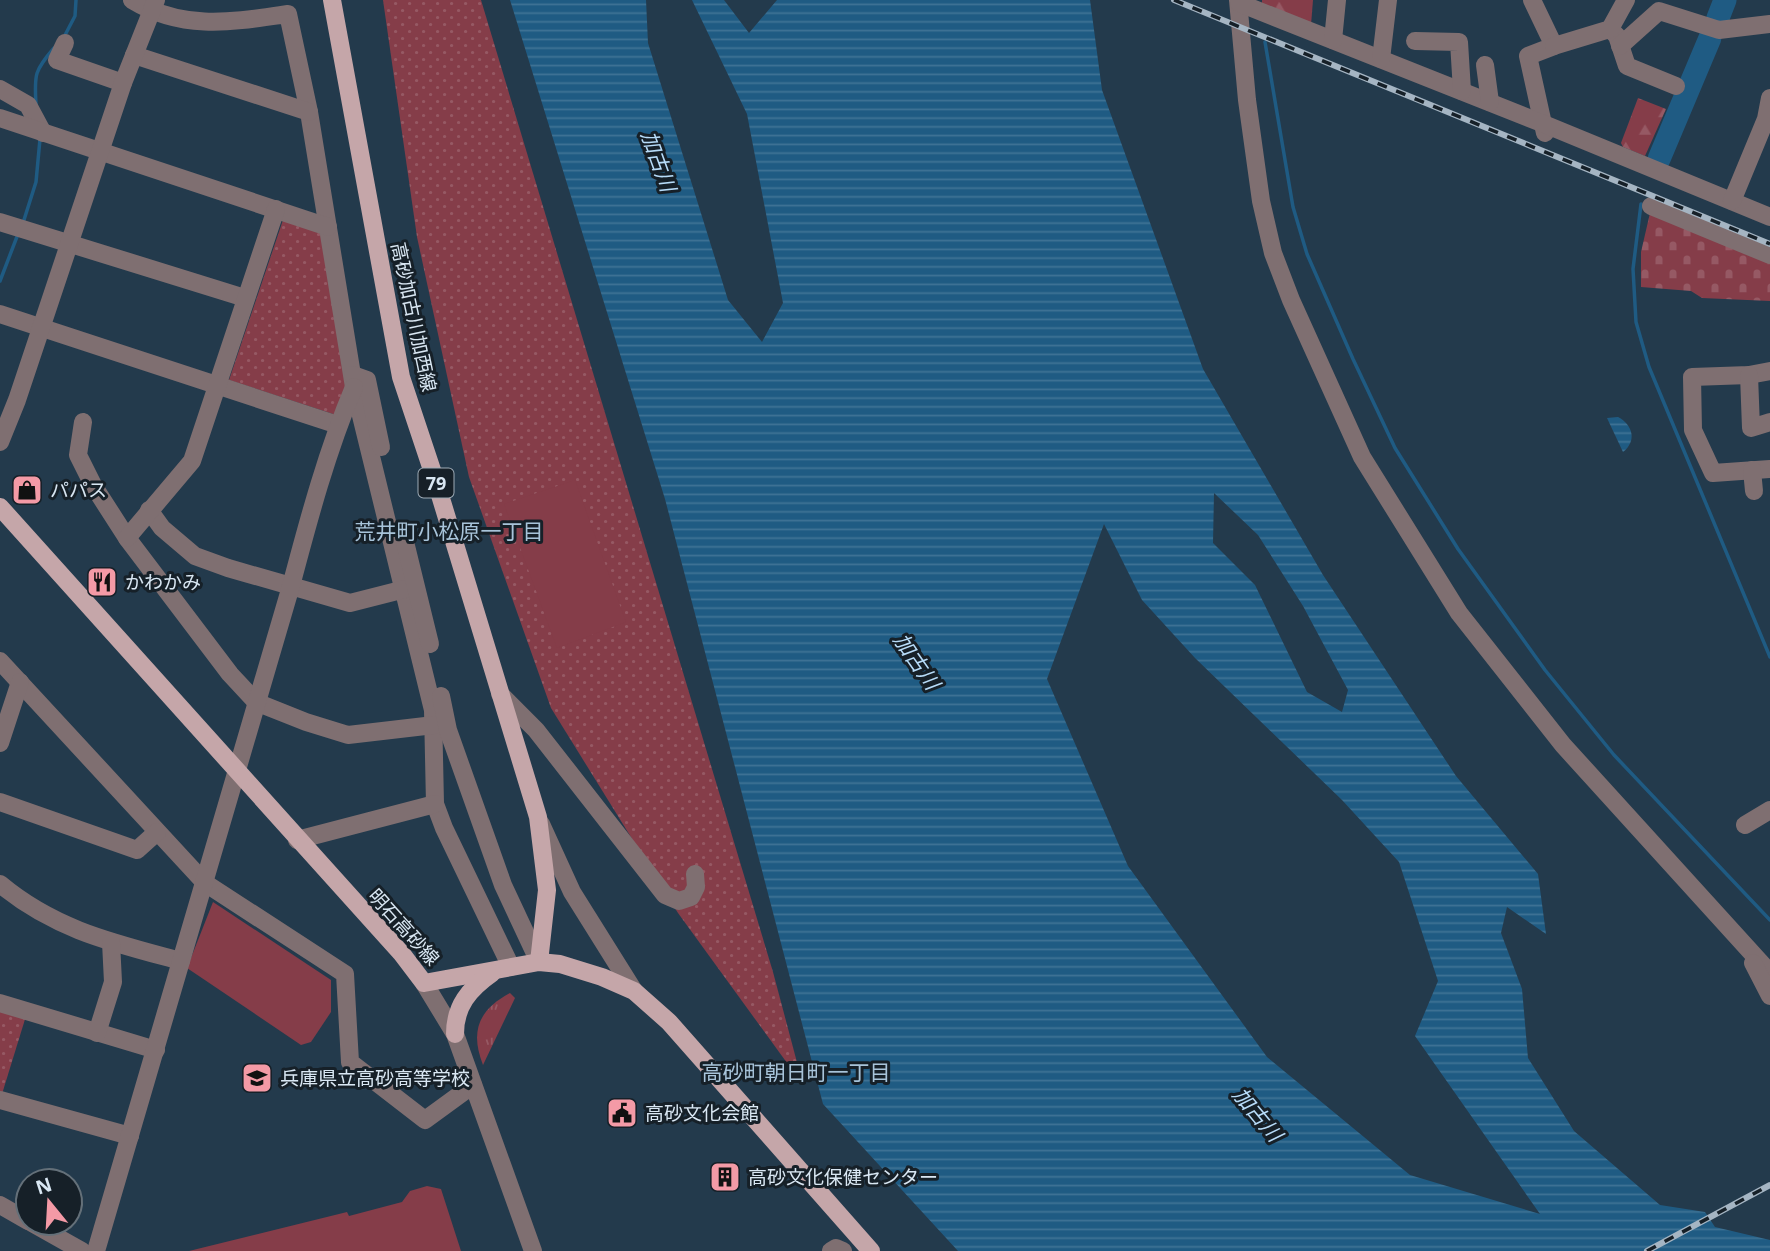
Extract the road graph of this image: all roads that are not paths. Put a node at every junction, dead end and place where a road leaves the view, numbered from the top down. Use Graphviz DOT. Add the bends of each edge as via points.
graph roads {
  1 [pos="132,0"];
  2 [pos="332,0"];
  3 [pos="1337,0"];
  4 [pos="1388,0"];
  5 [pos="1532,0"];
  6 [pos="1626,0"];
  7 [pos="1239,1"];
  8 [pos="153,6"];
  9 [pos="1770,24"];
  10 [pos="1610,29"];
  11 [pos="1333,40"];
  12 [pos="1415,41"];
  13 [pos="65,43"];
  14 [pos="1554,46"];
  15 [pos="1620,46"];
  16 [pos="134,55"];
  17 [pos="1381,59"];
  18 [pos="1485,65"];
  19 [pos="123,83"];
  20 [pos="1676,86"];
  21 [pos="0,89"];
  22 [pos="1462,91"];
  23 [pos="1490,102"];
  24 [pos="1769,106"];
  25 [pos="309,112"];
  26 [pos="0,118"];
  27 [pos="1544,128"];
  28 [pos="43,132"];
  29 [pos="100,150"];
  30 [pos="1732,201"];
  31 [pos="1651,206"];
  32 [pos="276,209"];
  33 [pos="1770,217"];
  34 [pos="0,222"];
  35 [pos="328,226"];
  36 [pos="69,244"];
  37 [pos="1770,255"];
  38 [pos="245,298"];
  39 [pos="0,314"];
  40 [pos="40,328"];
  41 [pos="1770,371"];
  42 [pos="1749,375"];
  43 [pos="353,381"];
  44 [pos="217,385"];
  45 [pos="83,422"];
  46 [pos="1770,422"];
  47 [pos="338,425"];
  48 [pos="0,442"];
  49 [pos="1761,469"];
  50 [pos="1754,491"];
  51 [pos="0,508"];
  52 [pos="149,510"];
  53 [pos="127,538"];
  54 [pos="291,586"];
  55 [pos="405,589"];
  56 [pos="0,661"];
  57 [pos="20,682"];
  58 [pos="500,694"];
  59 [pos="256,702"];
  60 [pos="434,725"];
  61 [pos="0,743"];
  62 [pos="236,772"];
  63 [pos="0,802"];
  64 [pos="435,804"];
  65 [pos="1770,810"];
  66 [pos="538,817"];
  67 [pos="1745,825"];
  68 [pos="157,832"];
  69 [pos="297,840"];
  70 [pos="695,874"];
  71 [pos="205,883"];
  72 [pos="0,884"];
  73 [pos="1741,941"];
  74 [pos="111,942"];
  75 [pos="181,961"];
  76 [pos="539,962"];
  77 [pos="503,969"];
  78 [pos="1770,973"];
  79 [pos="424,983"];
  80 [pos="634,991"];
  81 [pos="1770,996"];
  82 [pos="0,1003"];
  83 [pos="97,1033"];
  84 [pos="455,1034"];
  85 [pos="156,1049"];
  86 [pos="473,1085"];
  87 [pos="0,1100"];
  88 [pos="130,1136"];
  89 [pos="57,1237"];
  90 [pos="82,1251"];
  91 [pos="96,1251"];
  92 [pos="533,1251"];
  93 [pos="831,1251"];
  94 [pos="843,1251"];
  95 [pos="871,1251"];
  1 -- 8 [label="street"];
  2 -- 58 [label="main road, 高砂加古川加西線 / 79" via="401,377"];
  3 -- 11 [label="street"];
  4 -- 17 [label="street"];
  5 -- 14 [label="street"];
  6 -- 10 [label="street"];
  7 -- 11 [label="street"];
  7 -- 73 [label="street" via="1247,100 1273,253 1362,457 1468,624 1563,745"];
  8 -- 16 [label="street"];
  8 -- 25 [label="street" via="187,22 220,23 288,14"];
  9 -- 15 [label="street" via="1719,30 1659,11"];
  10 -- 14 [label="street"];
  10 -- 15 [label="street"];
  11 -- 17 [label="street"];
  12 -- 22 [label="street" via="1459,42"];
  13 -- 19 [label="street" via="57,60"];
  14 -- 27 [label="street" via="1528,56"];
  15 -- 20 [label="street" via="1627,66 1646,80"];
  16 -- 19 [label="street"];
  16 -- 25 [label="street"];
  17 -- 22 [label="street"];
  18 -- 23 [label="street"];
  19 -- 29 [label="street"];
  21 -- 28 [label="street" via="28,105"];
  22 -- 23 [label="street"];
  23 -- 27 [label="street"];
  24 -- 30 [label="street"];
  25 -- 35 [label="street"];
  26 -- 28 [label="street"];
  27 -- 30 [label="street"];
  28 -- 29 [label="street"];
  29 -- 32 [label="street"];
  29 -- 36 [label="street"];
  30 -- 33 [label="street"];
  31 -- 37 [label="street"];
  32 -- 35 [label="street"];
  32 -- 38 [label="street"];
  34 -- 36 [label="street"];
  35 -- 43 [label="street"];
  36 -- 38 [label="street"];
  36 -- 40 [label="street"];
  38 -- 44 [label="street"];
  39 -- 40 [label="street"];
  40 -- 44 [label="street"];
  40 -- 48 [label="street"];
  41 -- 42 [label="street"];
  42 -- 46 [label="street" via="1751,428"];
  42 -- 49 [label="street" via="1692,377 1693,430 1713,473"];
  43 -- 47 [label="street"];
  43 -- 55 [label="street"];
  43 -- 76 [label="street" via="367,380 448,730 503,885"];
  44 -- 47 [label="street"];
  44 -- 52 [label="street" via="192,461"];
  45 -- 53 [label="street" via="78,455"];
  47 -- 54 [label="street"];
  49 -- 50 [label="street"];
  51 -- 62 [label="main road, 明石高砂線"];
  52 -- 53 [label="street"];
  52 -- 54 [label="street" via="162,528 205,561"];
  53 -- 59 [label="street"];
  54 -- 55 [label="street" via="350,603"];
  54 -- 59 [label="street"];
  55 -- 60 [label="street"];
  56 -- 57 [label="street"];
  57 -- 61 [label="street"];
  57 -- 68 [label="street"];
  58 -- 66 [label="main road, 高砂加古川加西線 / 79"];
  58 -- 70 [label="street" via="537,730 665,895 679,901 691,897"];
  59 -- 60 [label="street" via="348,735"];
  59 -- 62 [label="street"];
  60 -- 64 [label="street"];
  62 -- 69 [label="main road, 明石高砂線"];
  62 -- 71 [label="street"];
  63 -- 68 [label="street" via="137,850"];
  64 -- 69 [label="street"];
  64 -- 77 [label="street"];
  65 -- 67 [label="street"];
  66 -- 76 [label="main road, 高砂加古川加西線 / 79" via="547,890"];
  66 -- 80 [label="street" via="572,892"];
  68 -- 71 [label="street"];
  69 -- 79 [label="main road, 明石高砂線"];
  71 -- 75 [label="street"];
  71 -- 86 [label="street" via="345,974 350,1062 425,1120"];
  72 -- 74 [label="street" via="50,919"];
  73 -- 78 [label="street"];
  73 -- 81 [label="street"];
  74 -- 75 [label="street"];
  74 -- 83 [label="street" via="113,982"];
  75 -- 85 [label="street"];
  76 -- 77 [label="main road, 明石高砂線"];
  76 -- 80 [label="main road, 明石高砂線" via="581,970"];
  77 -- 79 [label="main road, 明石高砂線"];
  77 -- 84 [label="main road" via="469,991 457,1012"];
  79 -- 84 [label="street"];
  80 -- 95 [label="main road, 明石高砂線" via="669,1022"];
  82 -- 83 [label="street"];
  83 -- 85 [label="street"];
  84 -- 86 [label="street"];
  85 -- 88 [label="street"];
  86 -- 92 [label="street"];
  87 -- 88 [label="street"];
  88 -- 91 [label="street"];
  89 -- 90 [label="street"];
  93 -- 94 [label="street"];
}
